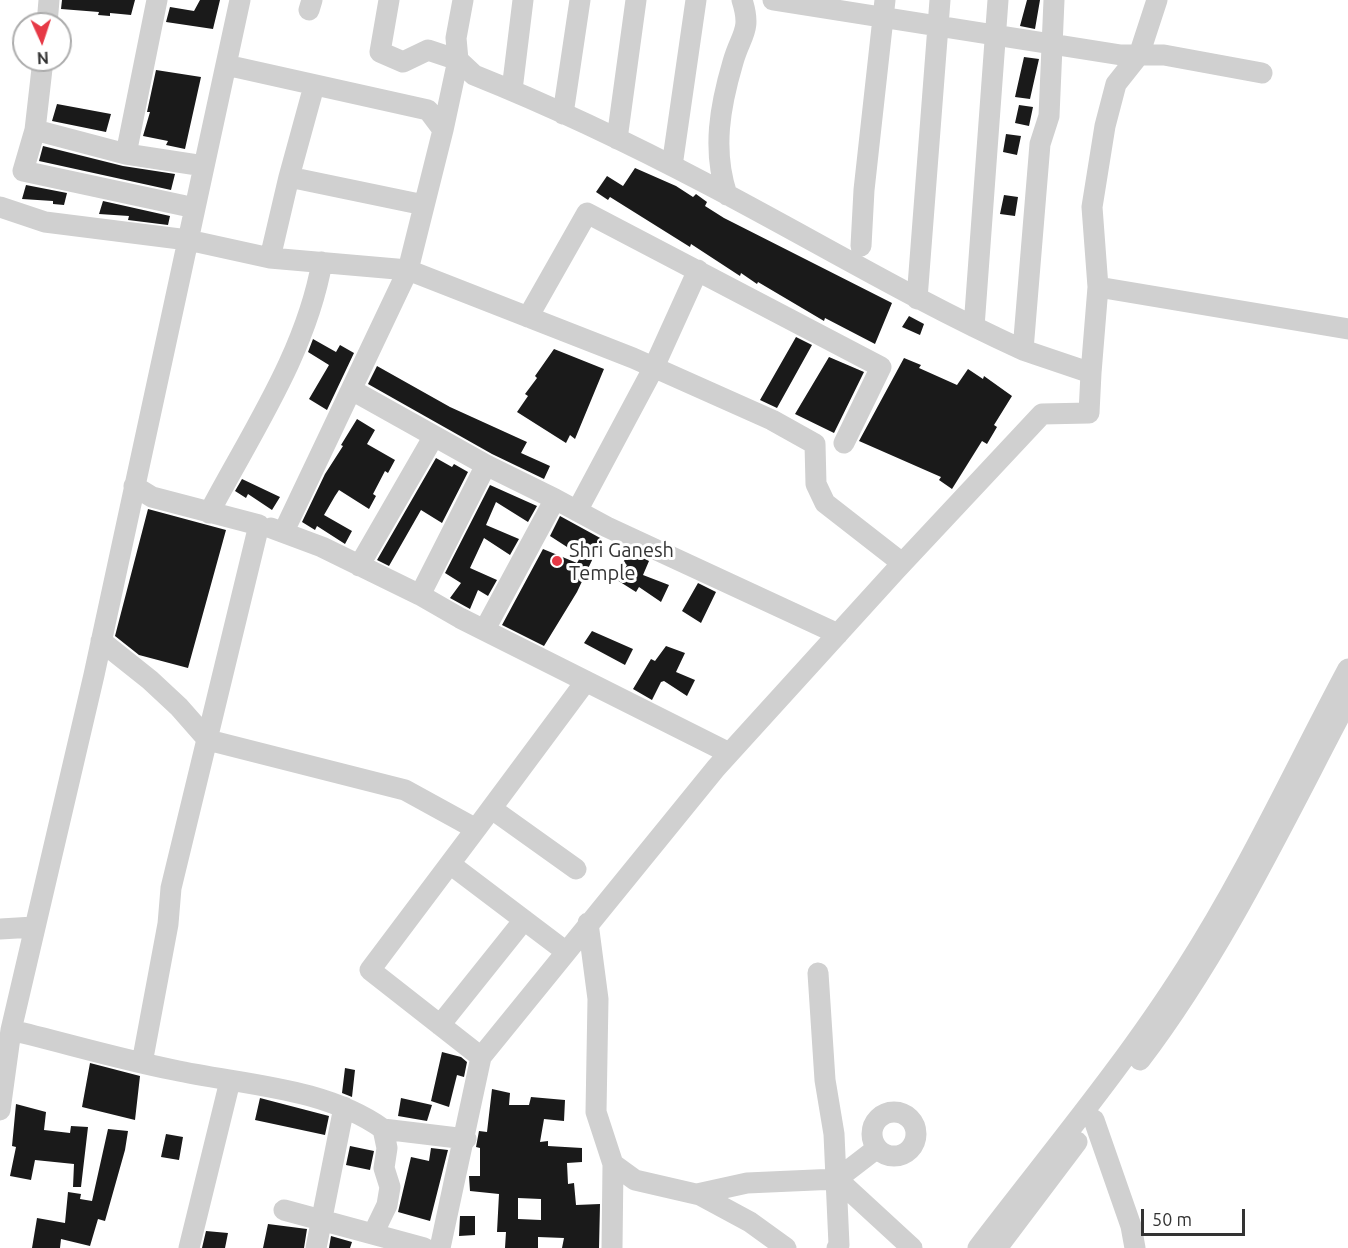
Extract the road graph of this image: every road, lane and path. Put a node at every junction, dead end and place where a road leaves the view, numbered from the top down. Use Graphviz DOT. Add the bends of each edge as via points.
graph roads {
  1 [pos="157,0"];
  2 [pos="240,0"];
  3 [pos="389,0"];
  4 [pos="463,0"];
  5 [pos="523,0"];
  6 [pos="580,0"];
  7 [pos="636,0"];
  8 [pos="696,0"];
  9 [pos="742,0"];
  10 [pos="773,0"];
  11 [pos="940,0"];
  12 [pos="998,0"];
  13 [pos="1054,0"];
  14 [pos="1157,0"];
  15 [pos="884,9"];
  16 [pos="938,26"];
  17 [pos="995,34"];
  18 [pos="1052,42"];
  19 [pos="1139,55"];
  20 [pos="458,60"];
  21 [pos="226,64"];
  22 [pos="42,72"];
  23 [pos="1262,73"];
  24 [pos="314,86"];
  25 [pos="512,90"];
  26 [pos="563,114"];
  27 [pos="35,130"];
  28 [pos="443,130"];
  29 [pos="617,139"];
  30 [pos="126,154"];
  31 [pos="204,166"];
  32 [pos="672,166"];
  33 [pos="289,177"];
  34 [pos="727,195"];
  35 [pos="424,205"];
  36 [pos="0,207"];
  37 [pos="195,208"];
  38 [pos="188,240"];
  39 [pos="861,246"];
  40 [pos="270,258"];
  41 [pos="322,262"];
  42 [pos="408,270"];
  43 [pos="698,270"];
  44 [pos="1098,287"];
  45 [pos="918,299"];
  46 [pos="528,317"];
  47 [pos="974,327"];
  48 [pos="1348,329"];
  49 [pos="1023,350"];
  50 [pos="654,368"];
  51 [pos="1091,373"];
  52 [pos="352,390"];
  53 [pos="434,436"];
  54 [pos="844,443"];
  55 [pos="486,465"];
  56 [pos="135,486"];
  57 [pos="555,499"];
  58 [pos="577,511"];
  59 [pos="208,513"];
  60 [pos="259,525"];
  61 [pos="284,531"];
  62 [pos="902,563"];
  63 [pos="359,566"];
  64 [pos="420,595"];
  65 [pos="485,629"];
  66 [pos="838,634"];
  67 [pos="101,641"];
  68 [pos="1348,669"];
  69 [pos="586,681"];
  70 [pos="1348,700"];
  71 [pos="208,740"];
  72 [pos="729,753"];
  73 [pos="492,809"];
  74 [pos="476,829"];
  75 [pos="450,864"];
  76 [pos="576,869"];
  77 [pos="524,920"];
  78 [pos="588,923"];
  79 [pos="34,927"];
  80 [pos="0,929"];
  81 [pos="565,951"];
  82 [pos="818,973"];
  83 [pos="440,1025"];
  84 [pos="11,1030"];
  85 [pos="481,1057"];
  86 [pos="142,1063"];
  87 [pos="230,1081"];
  88 [pos="344,1107"];
  89 [pos="0,1110"];
  90 [pos="1094,1120"];
  91 [pos="382,1129"];
  92 [pos="466,1139"];
  93 [pos="876,1149"];
  94 [pos="613,1164"];
  95 [pos="837,1179"];
  96 [pos="697,1194"];
  97 [pos="284,1210"];
  98 [pos="321,1220"];
  99 [pos="374,1234"];
  100 [pos="189,1248"];
  101 [pos="316,1248"];
  102 [pos="424,1248"];
  103 [pos="440,1248"];
  104 [pos="612,1248"];
  105 [pos="786,1248"];
  106 [pos="837,1248"];
  107 [pos="912,1248"];
  108 [pos="978,1248"];
  109 [pos="997,1248"];
  110 [pos="1135,1248"];
  1 -- 30 [label="street"];
  2 -- 21 [label="street"];
  3 -- 20 [label="street" via="380,52 403,62 428,50"];
  4 -- 20 [label="street" via="456,38"];
  5 -- 25 [label="street"];
  6 -- 26 [label="street"];
  7 -- 29 [label="street"];
  8 -- 32 [label="street"];
  9 -- 34 [label="street" via="747,28 734,60 719,128 719,170"];
  10 -- 15 [label="street"];
  11 -- 16 [label="street"];
  12 -- 17 [label="street"];
  13 -- 18 [label="street"];
  14 -- 19 [label="street"];
  15 -- 16 [label="street"];
  15 -- 39 [label="street"];
  16 -- 17 [label="street"];
  16 -- 45 [label="street"];
  17 -- 18 [label="street"];
  17 -- 47 [label="street"];
  18 -- 19 [label="street"];
  18 -- 49 [label="street" via="1049,116 1040,144"];
  19 -- 23 [label="street" via="1164,55"];
  19 -- 44 [label="street" via="1116,84 1105,126 1092,207"];
  20 -- 25 [label="street" via="474,75"];
  20 -- 28 [label="street"];
  21 -- 24 [label="street"];
  21 -- 31 [label="street"];
  22 -- 27 [label="street"];
  24 -- 28 [label="street" via="428,110"];
  24 -- 33 [label="street"];
  25 -- 26 [label="street"];
  26 -- 29 [label="street"];
  27 -- 30 [label="street"];
  27 -- 37 [label="street" via="23,171"];
  28 -- 35 [label="street"];
  29 -- 32 [label="street"];
  30 -- 31 [label="street"];
  31 -- 37 [label="street"];
  32 -- 34 [label="street"];
  33 -- 35 [label="street"];
  33 -- 40 [label="street"];
  34 -- 45 [label="street"];
  35 -- 42 [label="street"];
  36 -- 38 [label="street" via="45,222"];
  37 -- 38 [label="street"];
  38 -- 40 [label="street"];
  38 -- 56 [label="street"];
  40 -- 41 [label="street"];
  41 -- 42 [label="street"];
  41 -- 59 [label="street" via="302,338"];
  42 -- 46 [label="street"];
  42 -- 52 [label="street"];
  43 -- 46 [label="street" via="587,213"];
  43 -- 50 [label="street"];
  43 -- 54 [label="street" via="881,367"];
  44 -- 48 [label="street"];
  44 -- 51 [label="street"];
  45 -- 47 [label="street"];
  46 -- 50 [label="street"];
  47 -- 49 [label="street"];
  49 -- 51 [label="street"];
  50 -- 58 [label="street"];
  50 -- 62 [label="street" via="772,420 815,444 816,484 825,503"];
  51 -- 62 [label="street" via="1089,413 1042,414"];
  52 -- 53 [label="street"];
  52 -- 61 [label="street"];
  53 -- 55 [label="street"];
  53 -- 63 [label="street"];
  55 -- 57 [label="street"];
  55 -- 64 [label="street"];
  56 -- 59 [label="street" via="152,497"];
  56 -- 67 [label="street"];
  57 -- 58 [label="street"];
  57 -- 65 [label="street"];
  58 -- 66 [label="street"];
  59 -- 60 [label="street"];
  60 -- 61 [label="street"];
  60 -- 71 [label="street"];
  61 -- 63 [label="street"];
  62 -- 66 [label="street"];
  63 -- 64 [label="street"];
  64 -- 65 [label="street"];
  65 -- 69 [label="street"];
  66 -- 72 [label="street"];
  67 -- 71 [label="street" via="172,700"];
  67 -- 79 [label="street"];
  68 -- 108 [label="street" via="1187,967 1134,1044"];
  69 -- 72 [label="street"];
  69 -- 73 [label="street"];
  70 -- 90 [label="street" via="1204,969"];
  71 -- 74 [label="street" via="405,790"];
  71 -- 86 [label="street" via="171,888"];
  72 -- 78 [label="street"];
  73 -- 74 [label="street"];
  73 -- 76 [label="street"];
  74 -- 75 [label="street"];
  75 -- 77 [label="street"];
  75 -- 83 [label="street" via="370,970"];
  77 -- 81 [label="street"];
  77 -- 83 [label="street"];
  78 -- 81 [label="street"];
  78 -- 94 [label="street" via="598,999 597,1112"];
  79 -- 80 [label="street"];
  79 -- 84 [label="street"];
  81 -- 85 [label="street"];
  82 -- 95 [label="street"];
  83 -- 85 [label="street"];
  84 -- 86 [label="street"];
  84 -- 89 [label="street"];
  85 -- 92 [label="street"];
  86 -- 87 [label="street"];
  87 -- 88 [label="street"];
  87 -- 100 [label="street"];
  88 -- 91 [label="street"];
  88 -- 98 [label="street"];
  90 -- 109 [label="street"];
  90 -- 110 [label="street"];
  91 -- 92 [label="street"];
  91 -- 99 [label="street" via="387,1148 384,1168 390,1187"];
  92 -- 103 [label="street"];
  93 -- 95 [label="street"];
  94 -- 96 [label="street" via="635,1180"];
  94 -- 104 [label="street"];
  95 -- 96 [label="street" via="747,1183"];
  95 -- 106 [label="street"];
  95 -- 107 [label="street"];
  96 -- 105 [label="street" via="750,1222"];
  97 -- 98 [label="street"];
  98 -- 99 [label="street"];
  98 -- 101 [label="street"];
  99 -- 102 [label="street"];
}
